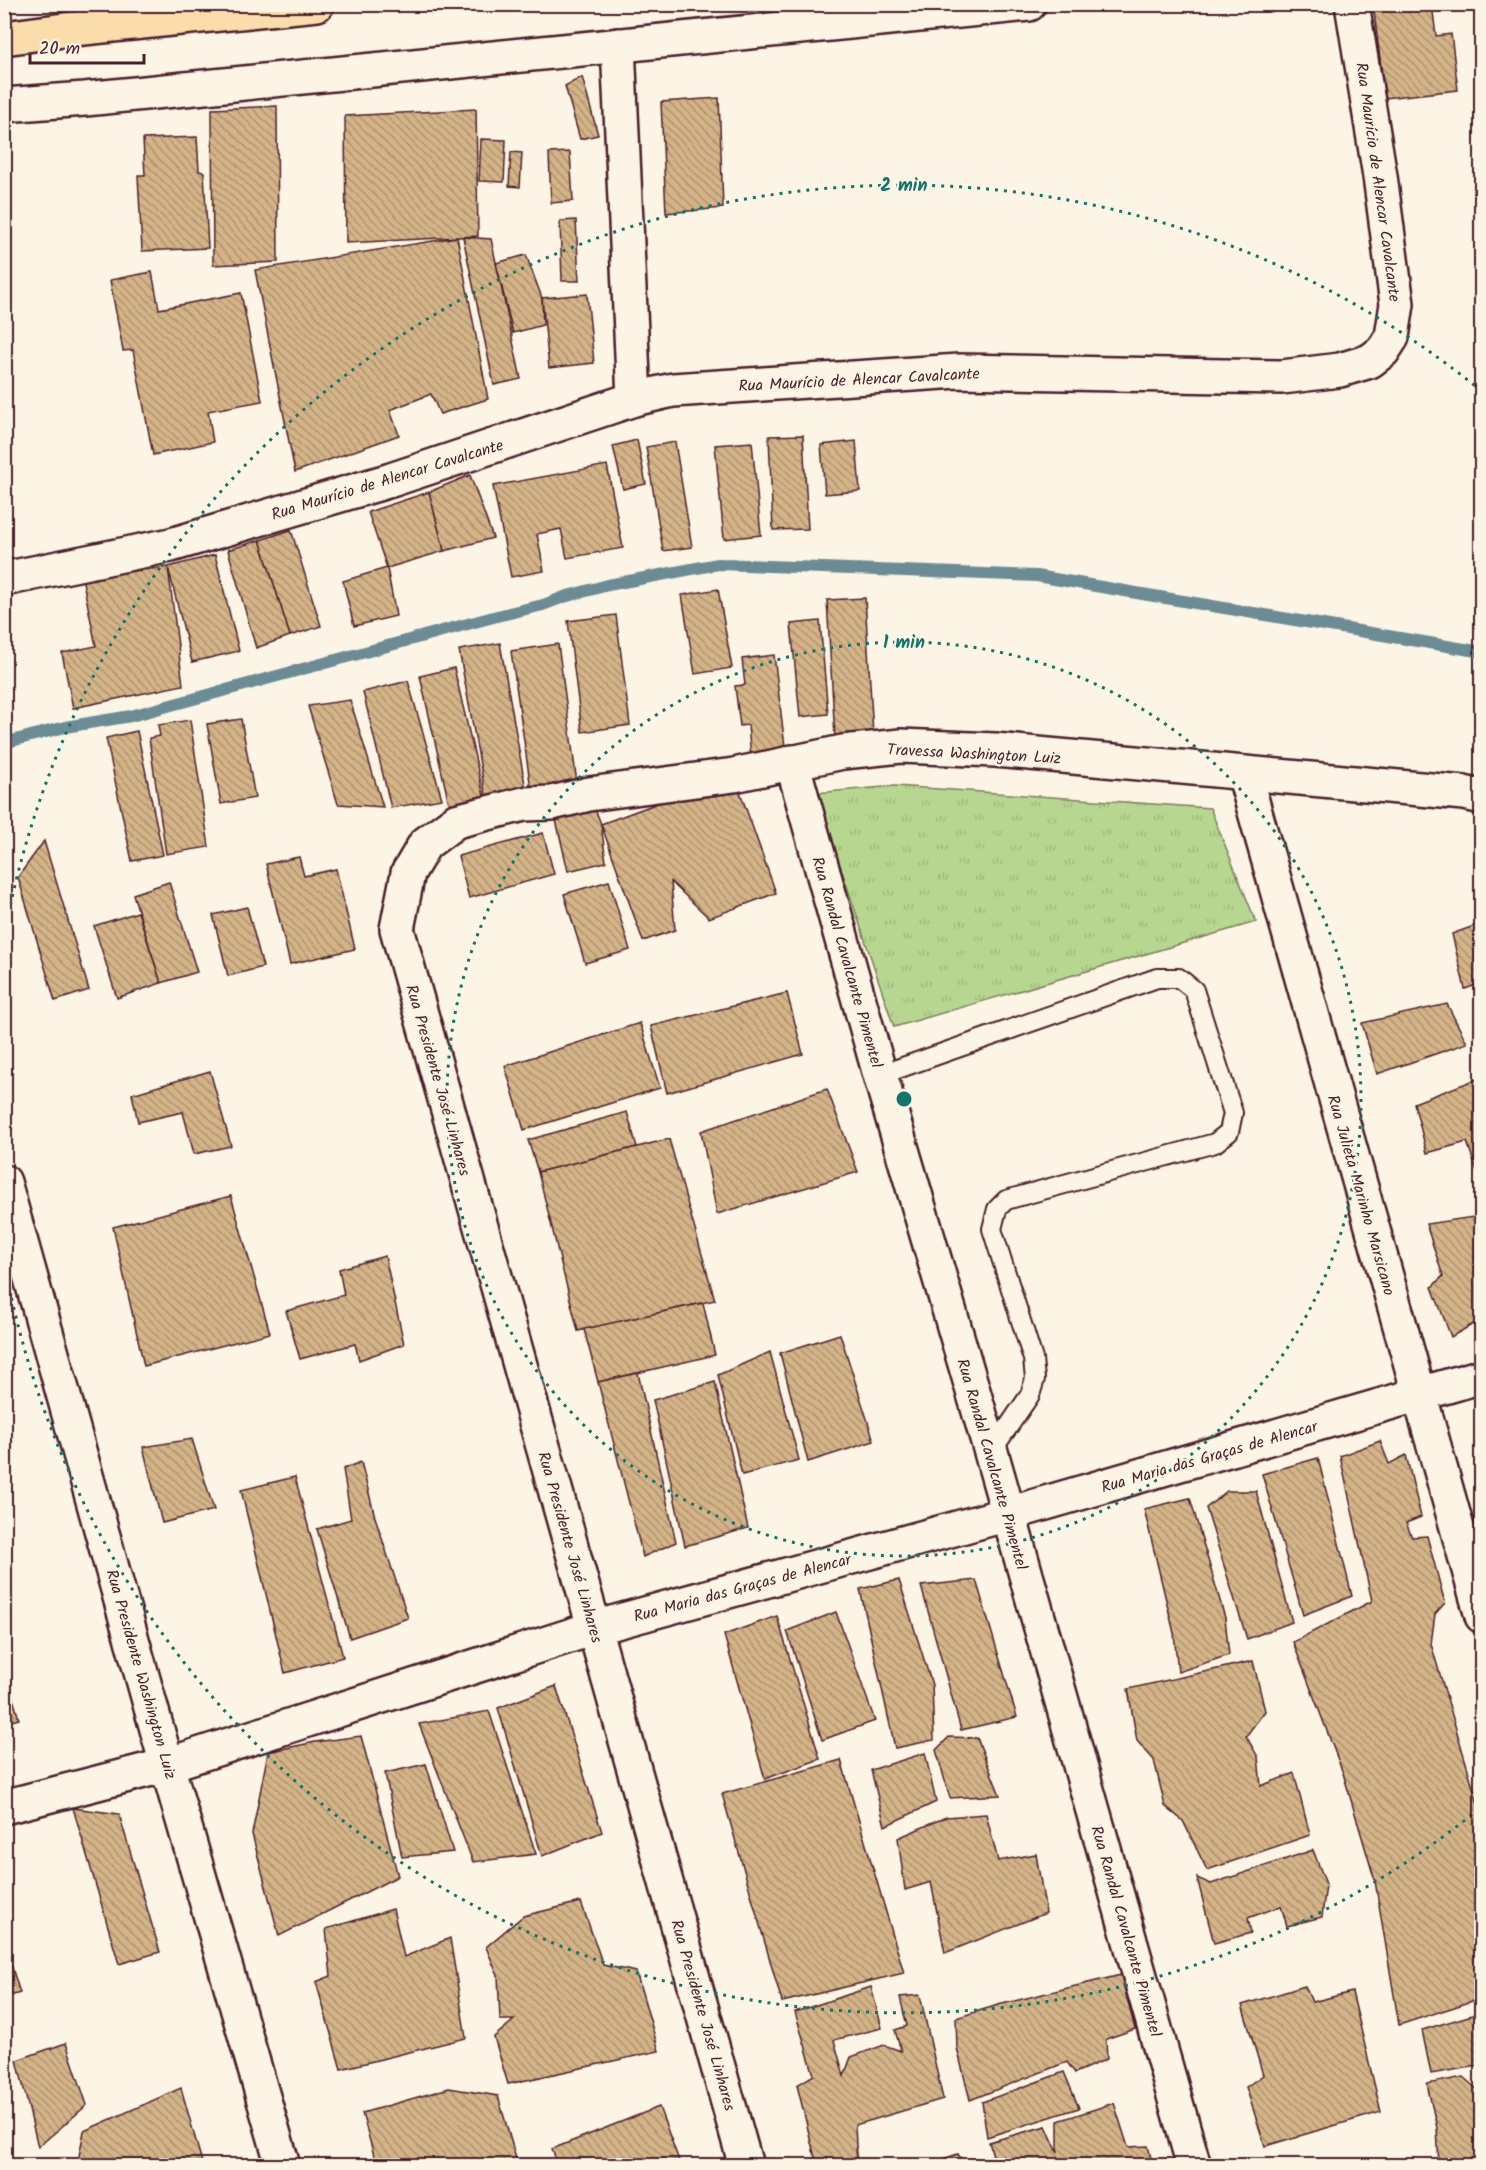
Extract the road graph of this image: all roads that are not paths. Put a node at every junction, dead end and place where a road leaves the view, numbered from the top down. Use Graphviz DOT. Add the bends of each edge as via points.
graph roads {
  1 [pos="95,4"];
  2 [pos="317,4"];
  3 [pos="1029,4"];
  4 [pos="1352,4"];
  5 [pos="64,30"];
  6 [pos="4,38"];
  7 [pos="618,45"];
  8 [pos="4,105"];
  9 [pos="634,399"];
  10 [pos="4,579"];
  11 [pos="792,762"];
  12 [pos="1244,773"];
  13 [pos="1482,797"];
  14 [pos="397,929"];
  15 [pos="880,1075"];
  16 [pos="4,1182"];
  17 [pos="1482,1376"];
  18 [pos="1418,1395"];
  19 [pos="991,1452"];
  20 [pos="1008,1514"];
  21 [pos="1482,1616"];
  22 [pos="594,1628"];
  23 [pos="167,1765"];
  24 [pos="4,1807"];
  25 [pos="283,2166"];
  26 [pos="746,2166"];
  27 [pos="1194,2166"];
  1 -- 5 [label="highway"];
  2 -- 5 [label="highway"];
  3 -- 7 [label="street"];
  4 -- 9 [label="street, Rua Maurício de Alencar Cavalcante" via="1397,304 1392,337 1370,361 1340,370 1282,377 959,371 674,390"];
  5 -- 6 [label="highway"];
  7 -- 8 [label="street"];
  7 -- 9 [label="street"];
  9 -- 10 [label="street, Rua Maurício de Alencar Cavalcante" via="391,480 171,545"];
  11 -- 12 [label="street, Travessa Washington Luiz" via="901,746 995,750"];
  11 -- 14 [label="street, Travessa Washington Luiz" via="734,775 524,804 456,821 425,844 408,873"];
  11 -- 15 [label="street, Rua Randal Cavalcante Pimentel"];
  12 -- 13 [label="street, Travessa Washington Luiz"];
  12 -- 18 [label="street, Rua Julieta Marinho Marsicano"];
  14 -- 22 [label="street, Rua Presidente José Linhares"];
  15 -- 19 [label="street, Rua Randal Cavalcante Pimentel"];
  15 -- 19 [label="lane" via="1157,978 1179,978 1194,990 1233,1113 1229,1132 1215,1143 1006,1200 997,1209 992,1229 1033,1359 1035,1379 1030,1395"];
  16 -- 23 [label="street, Rua Presidente Washington Luiz"];
  17 -- 18 [label="street, Rua Maria das Graças de Alencar"];
  18 -- 20 [label="street, Rua Maria das Graças de Alencar"];
  18 -- 21 [label="street, Rua Julieta Marinho Marsicano"];
  19 -- 20 [label="street, Rua Randal Cavalcante Pimentel"];
  20 -- 22 [label="street, Rua Maria das Graças de Alencar"];
  20 -- 27 [label="street, Rua Randal Cavalcante Pimentel"];
  22 -- 23 [label="street, Rua Maria das Graças de Alencar"];
  22 -- 26 [label="street, Rua Presidente José Linhares"];
  23 -- 24 [label="street, Rua Maria das Graças de Alencar"];
  23 -- 25 [label="street, Rua Presidente Washington Luiz"];
}
